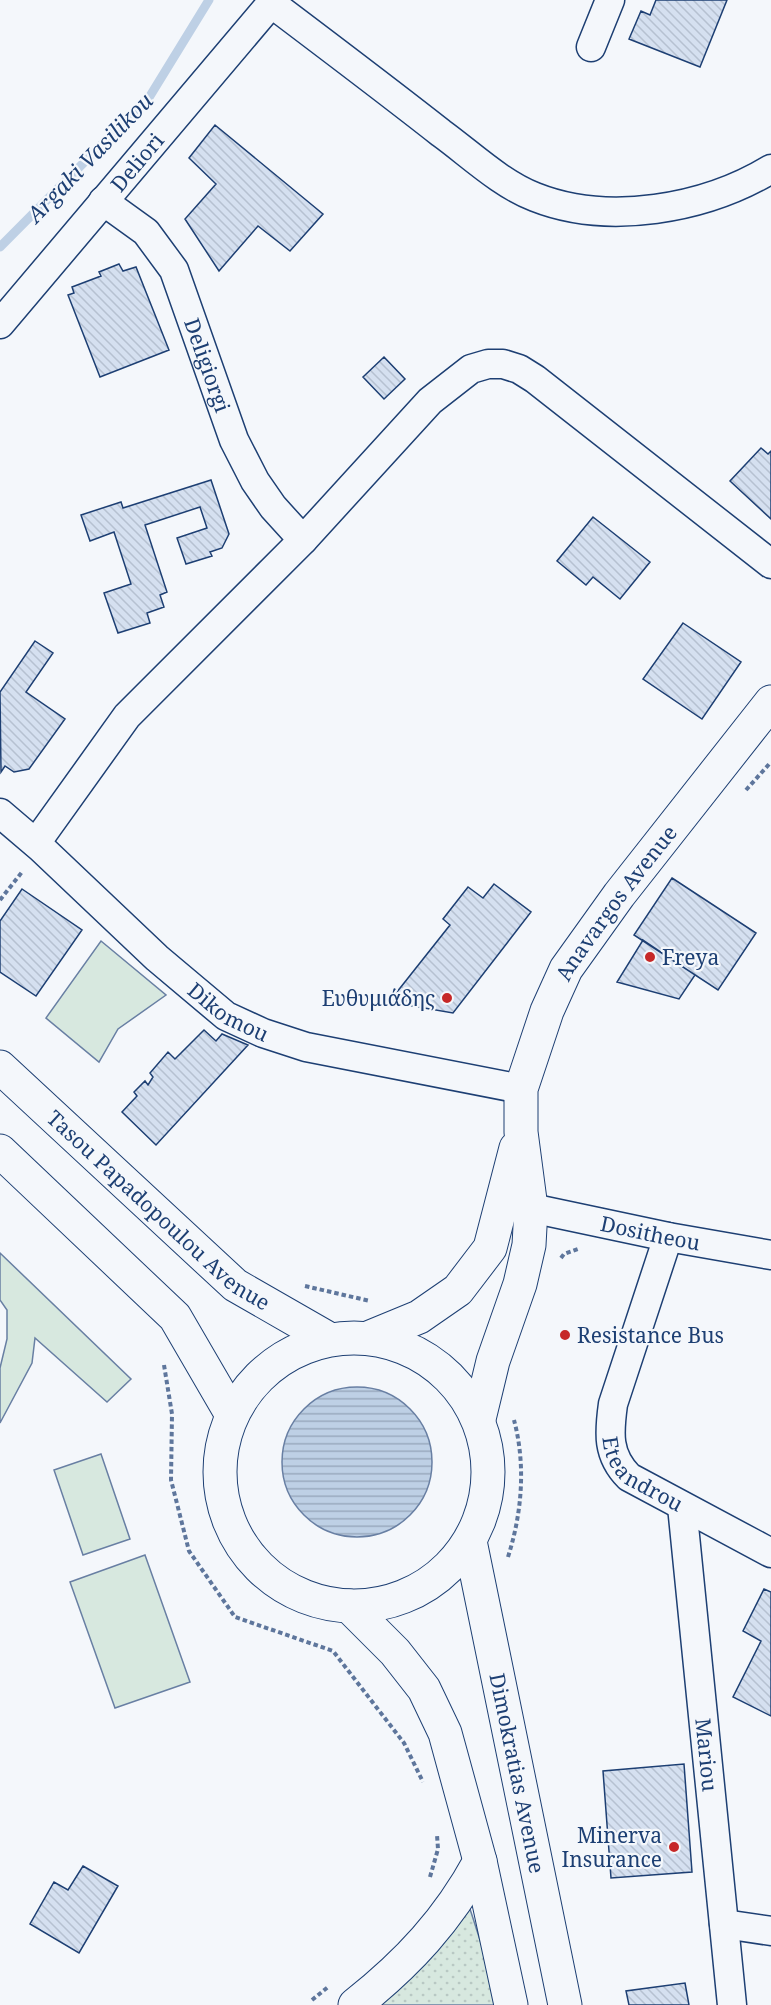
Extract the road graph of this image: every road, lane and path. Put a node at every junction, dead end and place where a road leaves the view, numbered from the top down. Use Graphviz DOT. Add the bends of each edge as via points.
graph roads {
  1 [pos="610,0"];
  2 [pos="272,2"];
  3 [pos="591,47"];
  4 [pos="771,169"];
  5 [pos="103,201"];
  6 [pos="0,324"];
  7 [pos="303,540"];
  8 [pos="771,564"];
  9 [pos="771,702"];
  10 [pos="771,762"];
  11 [pos="740,796"];
  12 [pos="0,813"];
  13 [pos="36,843"];
  14 [pos="0,1068"];
  15 [pos="521,1089"];
  16 [pos="520,1132"];
  17 [pos="0,1151"];
  18 [pos="531,1208"];
  19 [pos="587,1220"];
  20 [pos="668,1237"];
  21 [pos="771,1255"];
  22 [pos="559,1262"];
  23 [pos="301,1284"];
  24 [pos="379,1299"];
  25 [pos="368,1338"];
  26 [pos="329,1339"];
  27 [pos="164,1363"];
  28 [pos="232,1415"];
  29 [pos="479,1419"];
  30 [pos="681,1506"];
  31 [pos="470,1541"];
  32 [pos="771,1553"];
  33 [pos="349,1606"];
  34 [pos="424,1784"];
  35 [pos="436,1827"];
  36 [pos="480,1860"];
  37 [pos="423,1887"];
  38 [pos="724,1924"];
  39 [pos="771,1931"];
  40 [pos="329,1986"];
  41 [pos="312,2000"];
  42 [pos="354,2005"];
  43 [pos="511,2005"];
  44 [pos="566,2005"];
  45 [pos="732,2005"];
  1 -- 3 [label="street"];
  2 -- 4 [label="street" via="492,171 533,196 576,210 635,210 699,200"];
  2 -- 5 [label="street, Deliori"];
  5 -- 6 [label="street, Deliori"];
  5 -- 7 [label="street, Deligiorgi" via="146,232 174,270 234,440 255,481"];
  7 -- 8 [label="street" via="430,401 471,369 503,364 535,380"];
  7 -- 13 [label="street" via="127,716"];
  9 -- 15 [label="main road, Anavargos Avenue" via="619,895 566,969"];
  10 -- 11 [label="path"];
  12 -- 13 [label="street, Dikomou"];
  13 -- 15 [label="street, Dikomou" via="157,958 226,1016 306,1047"];
  14 -- 26 [label="main road, Tasou Papadopoulou Avenue" via="235,1285"];
  15 -- 16 [label="main road, Anavargos Avenue"];
  16 -- 18 [label="main road, Anavargos Avenue"];
  16 -- 25 [label="main road, Anavargos Avenue" via="490,1248 458,1290 419,1317"];
  17 -- 28 [label="main road" via="175,1317"];
  18 -- 19 [label="street, Dositheou"];
  18 -- 29 [label="main road, Anavargos Avenue" via="520,1284 493,1361"];
  19 -- 20 [label="street, Dositheou"];
  19 -- 22 [label="path" via="582,1248 564,1254"];
  20 -- 21 [label="street, Dositheou"];
  20 -- 30 [label="street, Eteandrou" via="613,1404 609,1431 611,1452 629,1477"];
  23 -- 24 [label="path" via="359,1299"];
  25 -- 26 [label="main road"];
  25 -- 29 [label="main road" via="414,1351 443,1372"];
  26 -- 28 [label="main road" via="289,1354 264,1373"];
  27 -- 34 [label="path" via="172,1414 171,1480 189,1551 235,1617 333,1651 404,1743"];
  28 -- 33 [label="main road" via="220,1458 222,1502 239,1542 267,1575 306,1597"];
  29 -- 31 [label="main road" via="489,1459 489,1488"];
  30 -- 32 [label="street, Eteandrou"];
  30 -- 38 [label="street, Mariou"];
  31 -- 33 [label="main road" via="447,1569 418,1591 384,1603"];
  31 -- 44 [label="main road, Dimokratias Avenue"];
  33 -- 36 [label="main road" via="395,1652 424,1689 445,1733"];
  35 -- 37 [label="path" via="438,1849 430,1878"];
  36 -- 42 [label="main road" via="451,1912 416,1950"];
  36 -- 43 [label="main road"];
  38 -- 39 [label="street"];
  38 -- 45 [label="street, Mariou"];
  40 -- 41 [label="path"];
}
